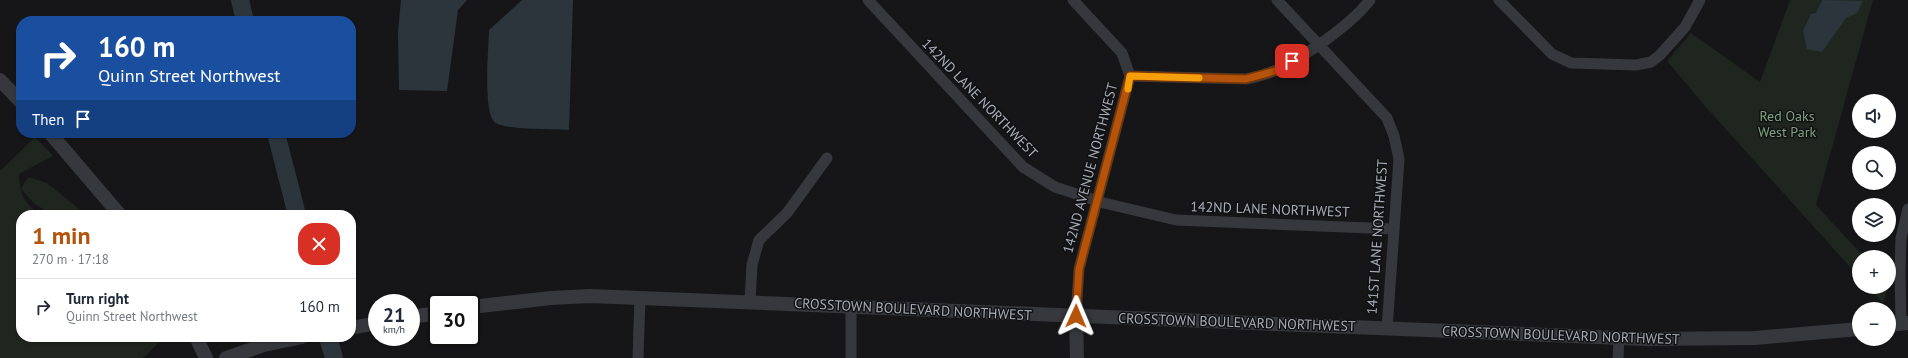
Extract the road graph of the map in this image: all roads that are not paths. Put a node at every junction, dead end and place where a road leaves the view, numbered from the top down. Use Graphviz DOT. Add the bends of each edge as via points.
graph roads {
  1 [pos="868,0"];
  2 [pos="1073,0"];
  3 [pos="1277,0"];
  4 [pos="1370,0"];
  5 [pos="1499,0"];
  6 [pos="1700,0"];
  7 [pos="1318,44"];
  8 [pos="1130,76"];
  9 [pos="0,80"];
  10 [pos="16,97"];
  11 [pos="54,138"];
  12 [pos="827,158"];
  13 [pos="1096,200"];
  14 [pos="1908,209"];
  15 [pos="116,210"];
  16 [pos="1394,229"];
  17 [pos="640,297"];
  18 [pos="750,301"];
  19 [pos="480,306"];
  20 [pos="851,306"];
  21 [pos="1076,316"];
  22 [pos="1900,324"];
  23 [pos="368,325"];
  24 [pos="356,327"];
  25 [pos="1387,329"];
  26 [pos="1852,330"];
  27 [pos="1619,338"];
  28 [pos="198,342"];
  29 [pos="278,342"];
  30 [pos="206,358"];
  31 [pos="226,358"];
  32 [pos="638,358"];
  33 [pos="850,358"];
  34 [pos="1077,358"];
  35 [pos="1618,358"];
  1 -- 13 [label="street, 142ND LANE NORTHWEST" via="1023,167 1055,187"];
  2 -- 8 [label="street, 142ND AVENUE NORTHWEST" via="1122,53"];
  3 -- 7 [label="street, 141ST LANE NORTHWEST"];
  4 -- 7 [label="street" via="1348,23"];
  5 -- 6 [label="street" via="1552,54 1571,63 1636,66 1651,62 1665,50 1685,28"];
  7 -- 8 [label="street" via="1275,71 1246,79"];
  7 -- 16 [label="street, 141ST LANE NORTHWEST" via="1387,118 1399,158"];
  8 -- 13 [label="street, 142ND AVENUE NORTHWEST"];
  9 -- 10 [label="street"];
  11 -- 15 [label="street"];
  12 -- 18 [label="street" via="787,213 759,240 752,265"];
  13 -- 16 [label="street, 142ND LANE NORTHWEST" via="1176,220"];
  13 -- 21 [label="street, 142ND AVENUE NORTHWEST" via="1079,269"];
  14 -- 22 [label="street" via="1901,238"];
  16 -- 25 [label="street, 141ST LANE NORTHWEST"];
  17 -- 18 [label="street, CROSSTOWN BOULEVARD NORTHWEST"];
  17 -- 19 [label="street, CROSSTOWN BOULEVARD NORTHWEST" via="551,298"];
  17 -- 32 [label="street"];
  18 -- 20 [label="street, CROSSTOWN BOULEVARD NORTHWEST"];
  20 -- 21 [label="street, CROSSTOWN BOULEVARD NORTHWEST"];
  20 -- 33 [label="street"];
  21 -- 25 [label="street, CROSSTOWN BOULEVARD NORTHWEST"];
  21 -- 34 [label="street"];
  23 -- 24 [label="street"];
  25 -- 27 [label="street, CROSSTOWN BOULEVARD NORTHWEST"];
  26 -- 27 [label="street, CROSSTOWN BOULEVARD NORTHWEST" via="1737,338"];
  27 -- 35 [label="street"];
  28 -- 30 [label="street"];
  29 -- 31 [label="street"];
}
